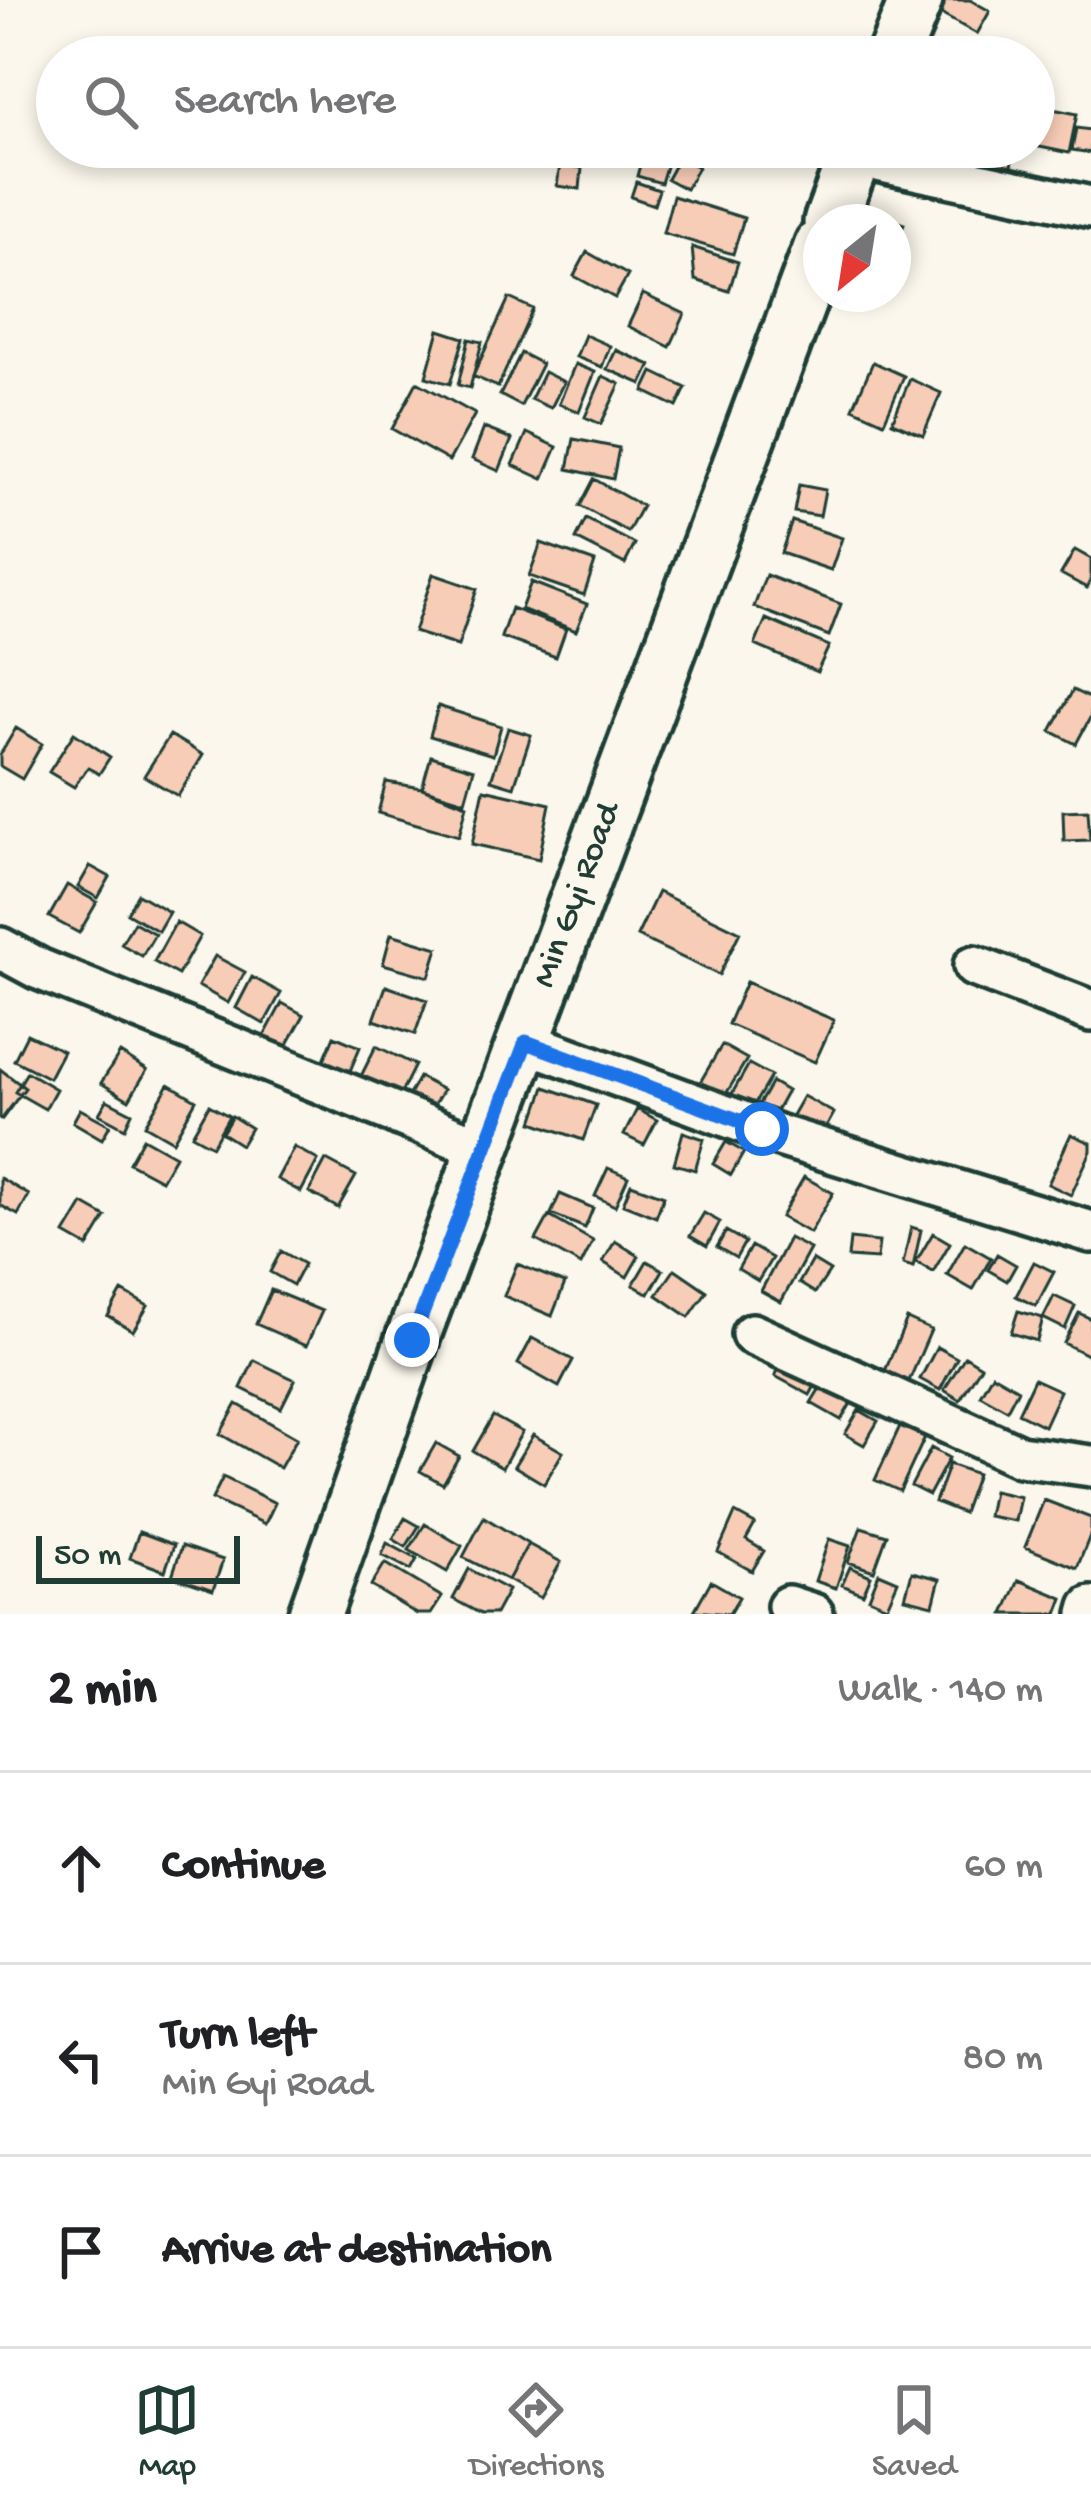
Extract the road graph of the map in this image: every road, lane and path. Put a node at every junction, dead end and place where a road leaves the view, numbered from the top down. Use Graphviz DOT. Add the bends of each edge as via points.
graph roads {
  1 [pos="916,0"];
  2 [pos="901,36"];
  3 [pos="850,168"];
  4 [pos="927,168"];
  5 [pos="837,204"];
  6 [pos="1091,207"];
  7 [pos="803,294"];
  8 [pos="0,948"];
  9 [pos="974,965"];
  10 [pos="1091,1011"];
  11 [pos="526,1042"];
  12 [pos="486,1150"];
  13 [pos="1091,1232"];
  14 [pos="752,1334"];
  15 [pos="1091,1466"];
  16 [pos="315,1614"];
  1 -- 2 [label="main road"];
  3 -- 5 [label="main road"];
  4 -- 6 [label="street"];
  7 -- 11 [label="main road, Min Gyi Road"];
  8 -- 12 [label="street"];
  9 -- 10 [label="street"];
  11 -- 12 [label="main road, Min Gyi Road"];
  11 -- 13 [label="street" via="780,1136"];
  12 -- 16 [label="main road, Min Gyi Road"];
  14 -- 15 [label="street" via="1020,1456"];
}
